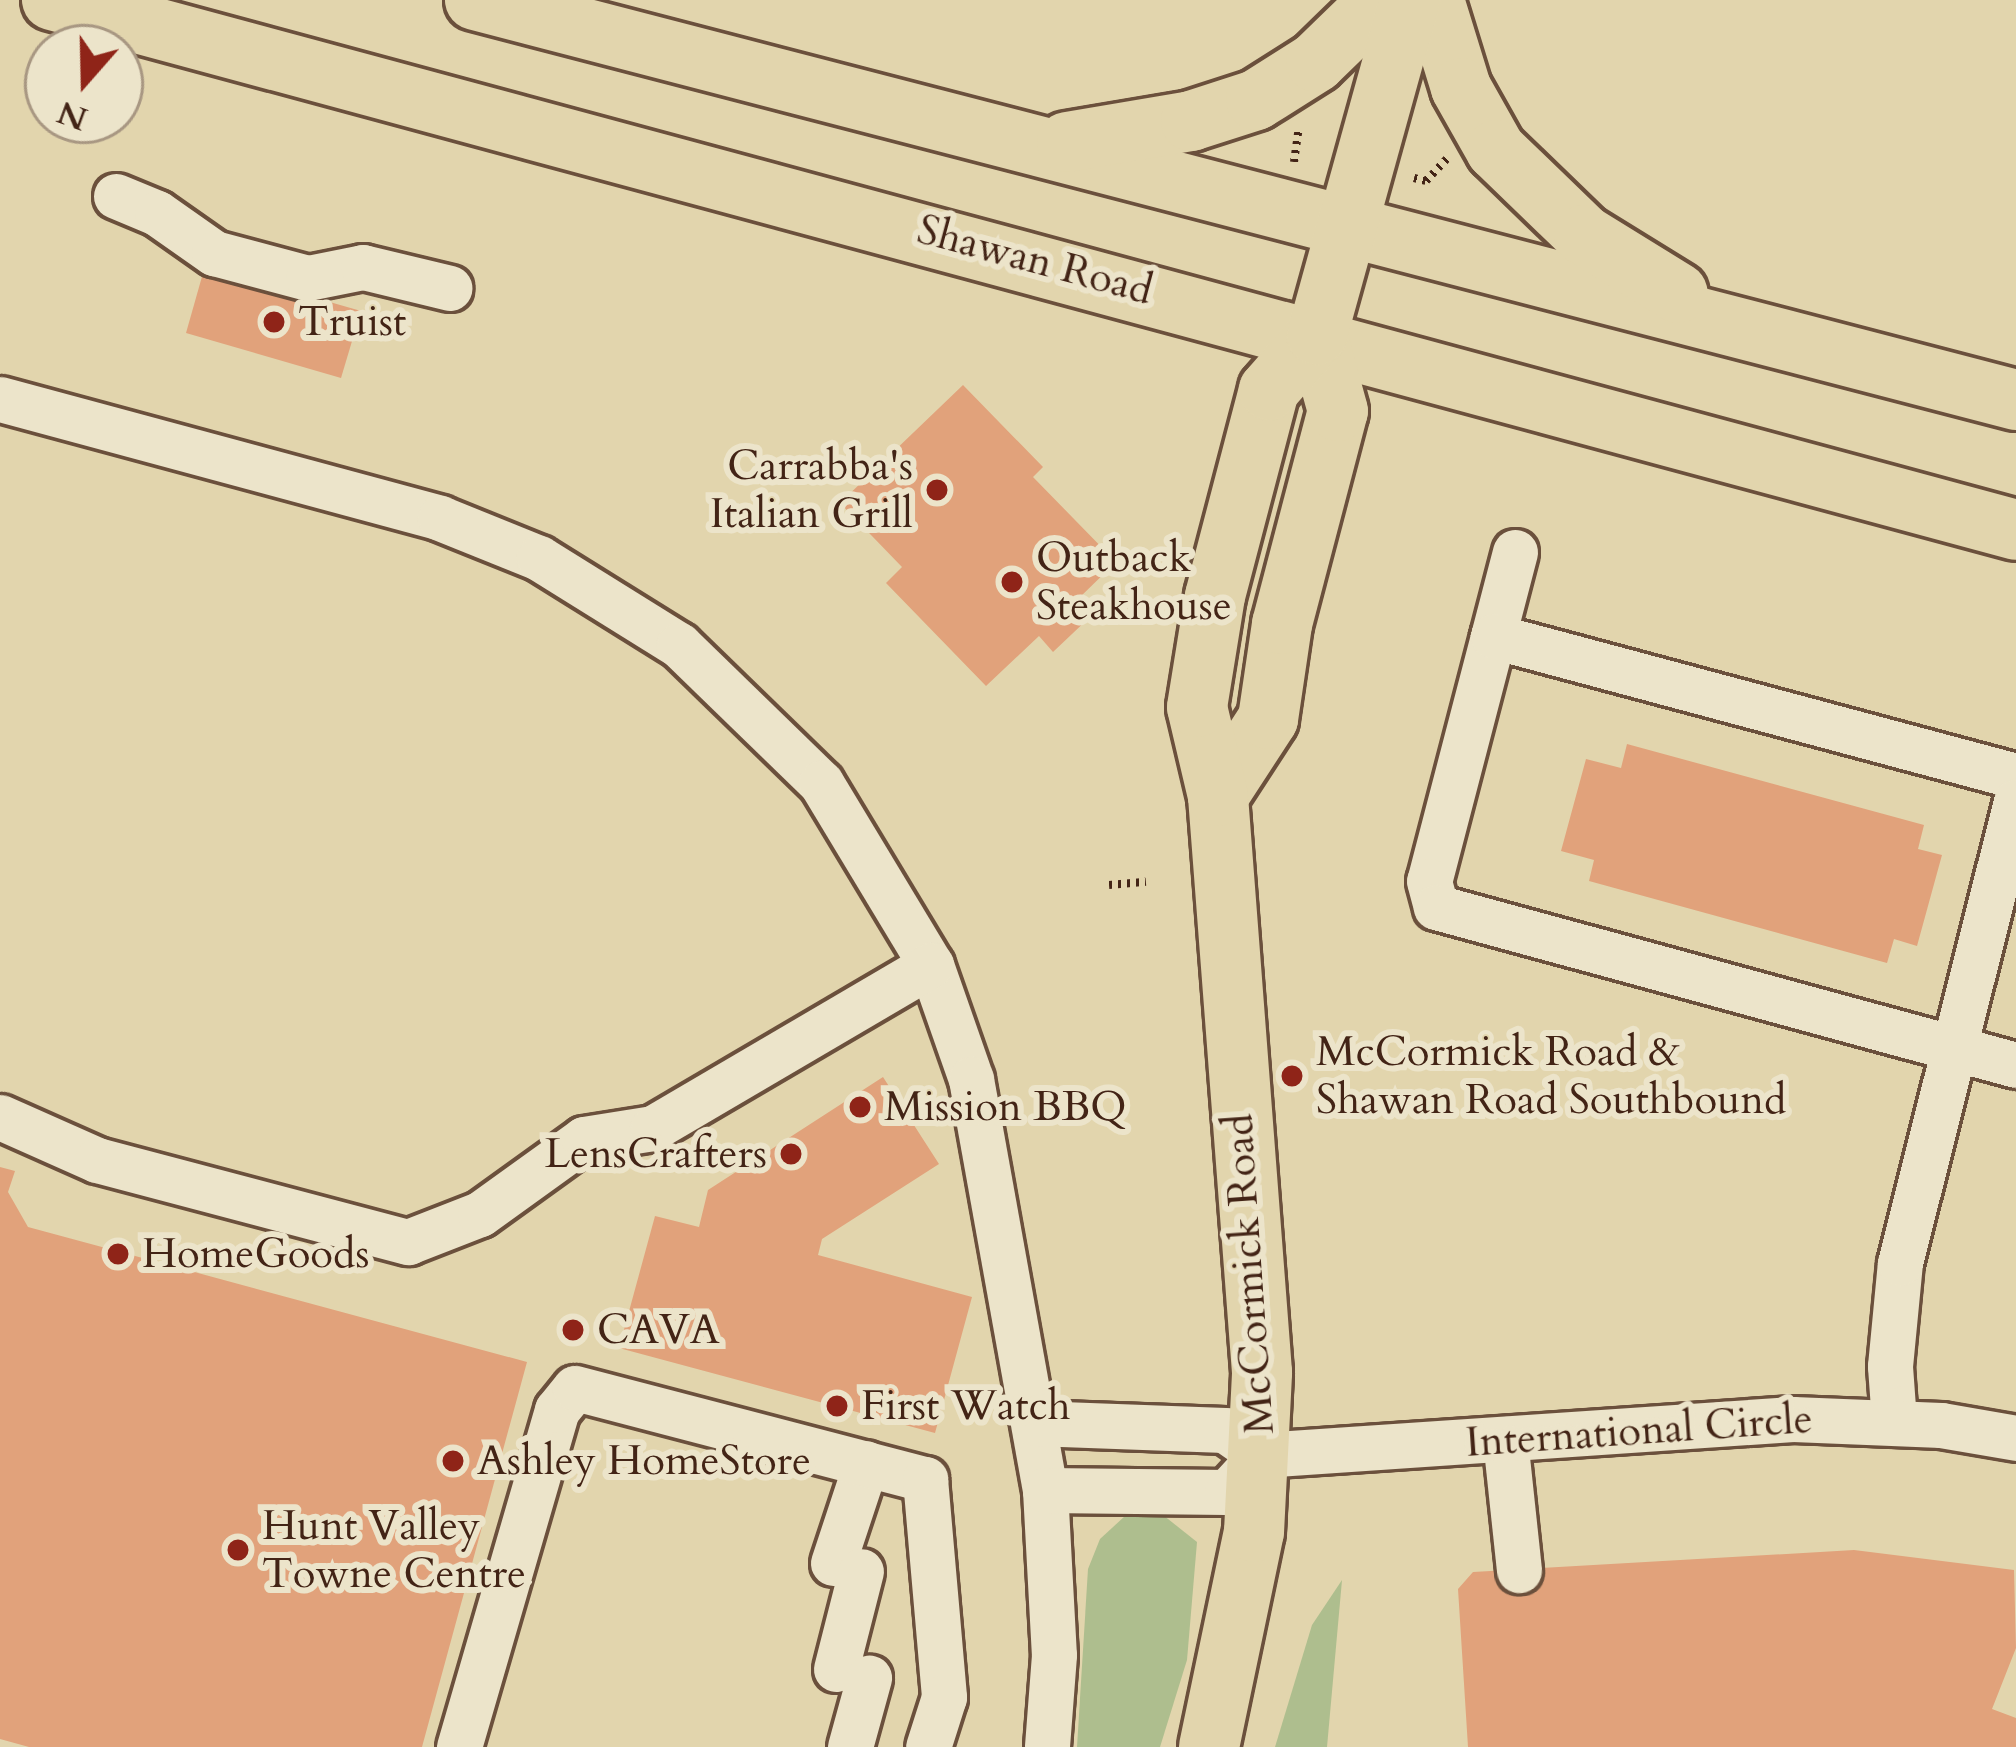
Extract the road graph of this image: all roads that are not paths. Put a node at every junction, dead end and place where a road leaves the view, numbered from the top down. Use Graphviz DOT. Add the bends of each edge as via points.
graph roads {
  1 [pos="52,0"];
  2 [pos="476,0"];
  3 [pos="1380,0"];
  4 [pos="1410,0"];
  5 [pos="1434,0"];
  6 [pos="1041,146"];
  7 [pos="116,196"];
  8 [pos="1348,225"];
  9 [pos="450,289"];
  10 [pos="1729,325"];
  11 [pos="1317,335"];
  12 [pos="0,399"];
  13 [pos="2016,400"];
  14 [pos="2016,530"];
  15 [pos="1515,552"];
  16 [pos="1493,636"];
  17 [pos="2016,776"];
  18 [pos="2016,801"];
  19 [pos="931,965"];
  20 [pos="1952,1048"];
  21 [pos="2016,1065"];
  22 [pos="0,1117"];
  23 [pos="1894,1421"];
  24 [pos="1034,1423"];
  25 [pos="2016,1438"];
  26 [pos="1505,1439"];
  27 [pos="1261,1455"];
  28 [pos="866,1463"];
  29 [pos="1045,1490"];
  30 [pos="1519,1570"];
  31 [pos="459,1747"];
  32 [pos="850,1747"];
  33 [pos="928,1747"];
  34 [pos="1047,1747"];
  35 [pos="1208,1747"];
  1 -- 11 [label="main road, Shawan Road"];
  2 -- 6 [label="main road"];
  3 -- 6 [label="main road" via="1316,62 1256,100 1191,121"];
  4 -- 8 [label="main road"];
  5 -- 10 [label="main road" via="1472,115 1519,177 1585,235"];
  6 -- 8 [label="main road"];
  7 -- 9 [label="street" via="158,213 214,253 308,278 363,267"];
  8 -- 10 [label="main road"];
  8 -- 11 [label="main road"];
  10 -- 13 [label="main road"];
  11 -- 14 [label="main road, Shawan Road"];
  11 -- 27 [label="main road, McCormick Road" via="1338,411 1282,624 1268,718 1218,796 1259,1326"];
  12 -- 19 [label="street" via="440,518 593,586 679,645 778,736 869,852"];
  15 -- 16 [label="street"];
  16 -- 17 [label="street"];
  16 -- 20 [label="street" via="1429,881 1436,907"];
  18 -- 20 [label="street"];
  19 -- 22 [label="street" via="653,1128 584,1139 480,1214 408,1242 97,1160"];
  19 -- 24 [label="street" via="983,1130"];
  20 -- 21 [label="street"];
  20 -- 23 [label="street" via="1900,1263 1890,1366"];
  23 -- 25 [label="street, International Circle"];
  23 -- 26 [label="street, International Circle" via="1793,1419"];
  24 -- 27 [label="street" via="1225,1430"];
  24 -- 29 [label="street"];
  26 -- 27 [label="street, International Circle"];
  26 -- 30 [label="street"];
  27 -- 29 [label="street" via="1228,1492"];
  27 -- 35 [label="main road, McCormick Road" via="1244,1597"];
  28 -- 31 [label="street" via="575,1388 556,1410"];
  28 -- 32 [label="street" via="847,1567"];
  28 -- 33 [label="street" via="925,1479 944,1697"];
  29 -- 34 [label="street" via="1054,1654"];
}
